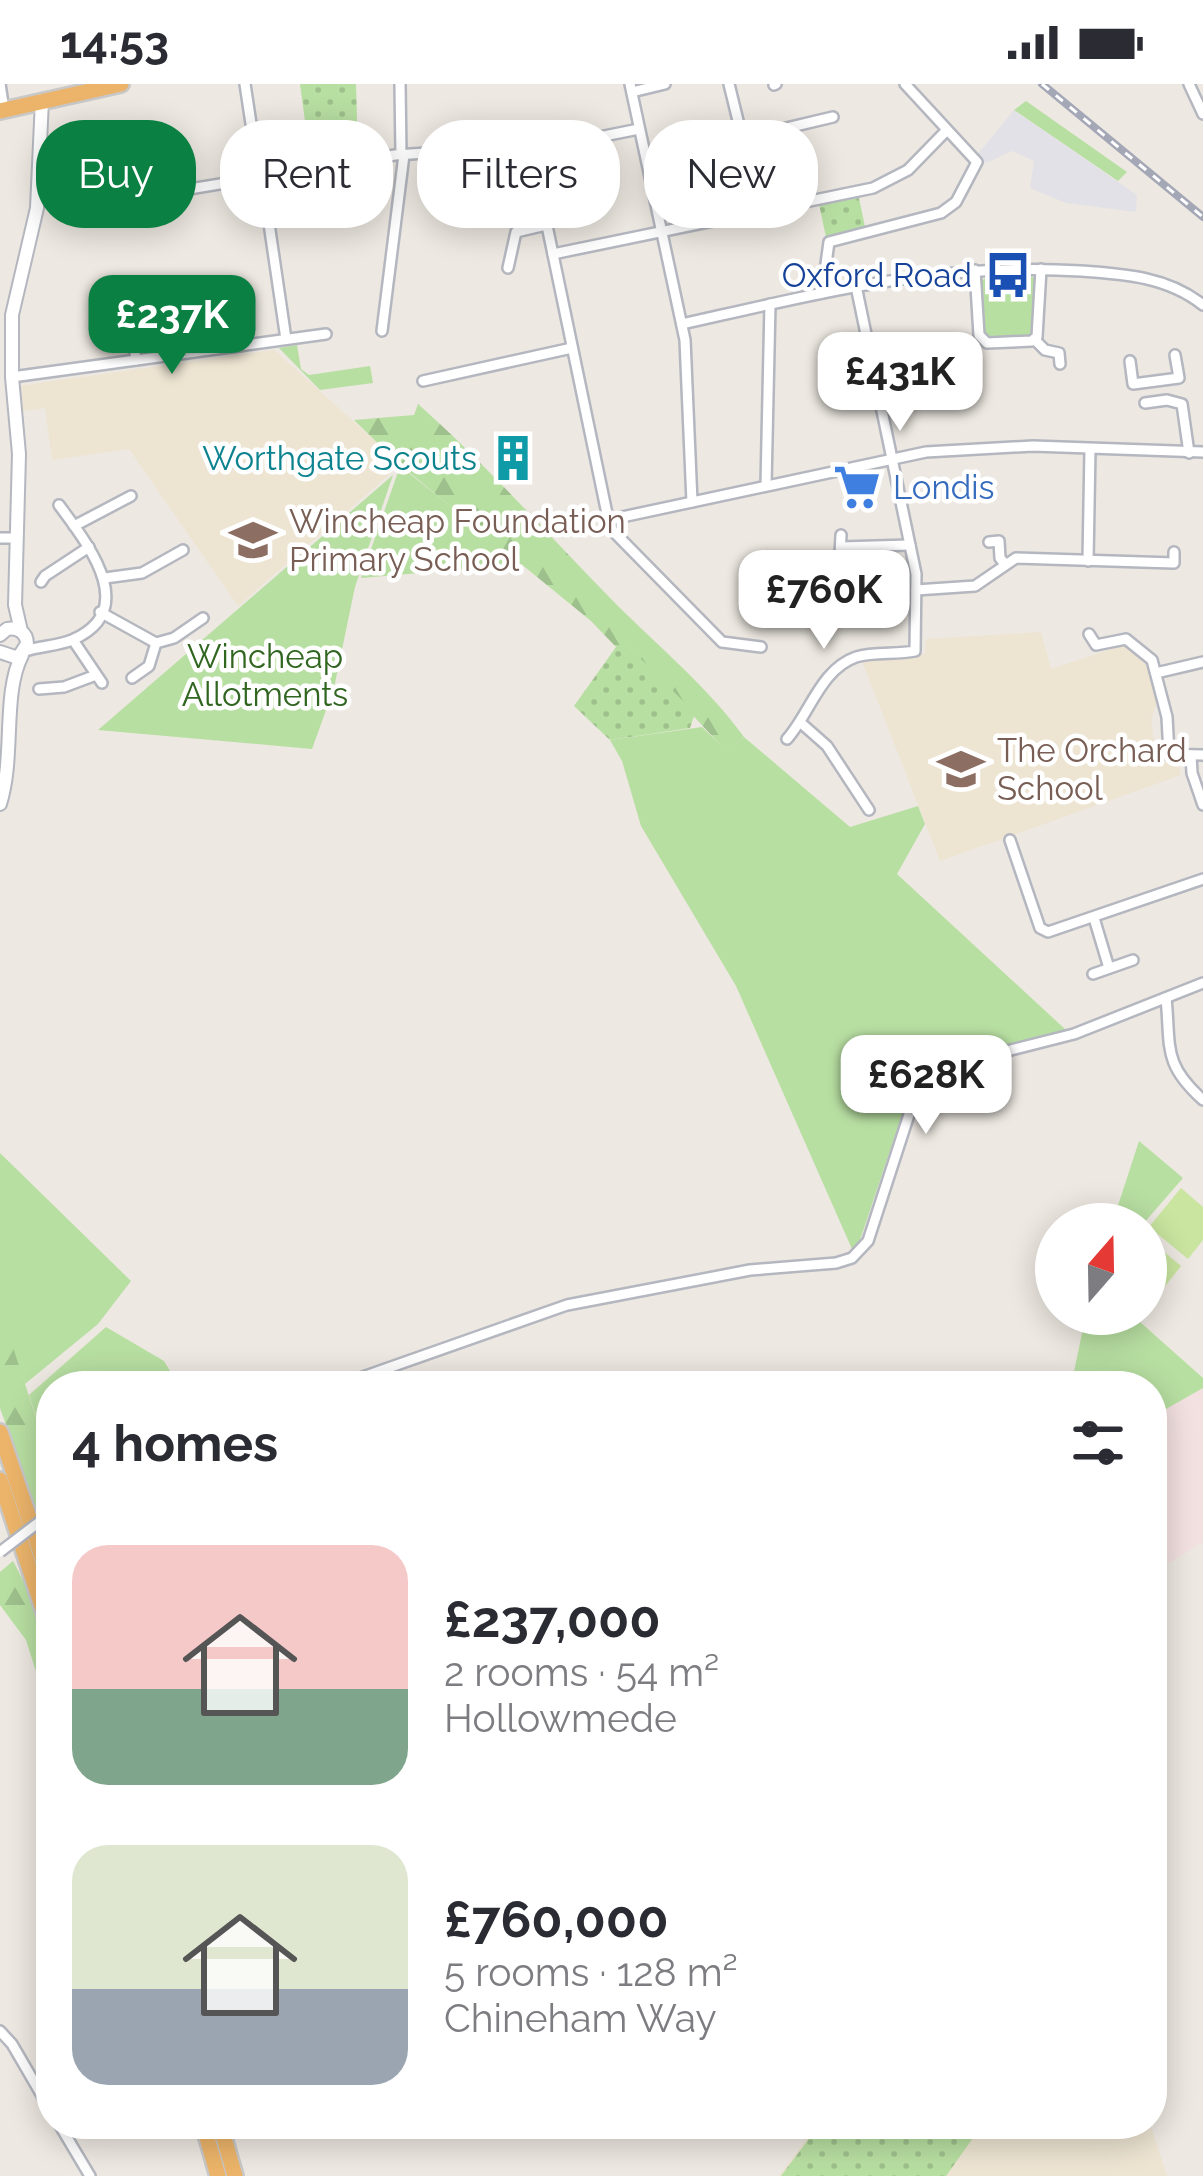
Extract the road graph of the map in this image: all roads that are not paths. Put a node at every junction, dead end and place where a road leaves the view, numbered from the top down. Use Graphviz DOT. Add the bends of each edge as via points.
graph roads {
  1 [pos="0,84"];
  2 [pos="122,84"];
  3 [pos="245,84"];
  4 [pos="400,84"];
  5 [pos="665,84"];
  6 [pos="729,84"];
  7 [pos="905,84"];
  8 [pos="1189,84"];
  9 [pos="631,88"];
  10 [pos="42,100"];
  11 [pos="2,110"];
  12 [pos="1203,114"];
  13 [pos="833,118"];
  14 [pos="250,120"];
  15 [pos="738,120"];
  16 [pos="818,121"];
  17 [pos="639,130"];
  18 [pos="946,131"];
  19 [pos="620,133"];
  20 [pos="644,149"];
  21 [pos="417,154"];
  22 [pos="403,155"];
  23 [pos="393,156"];
  24 [pos="270,228"];
  25 [pos="536,228"];
  26 [pos="546,228"];
  27 [pos="664,229"];
  28 [pos="553,254"];
  29 [pos="508,268"];
  30 [pos="1041,269"];
  31 [pos="975,270"];
  32 [pos="856,286"];
  33 [pos="822,293"];
  34 [pos="127,296"];
  35 [pos="770,304"];
  36 [pos="1203,305"];
  37 [pos="682,324"];
  38 [pos="382,332"];
  39 [pos="326,334"];
  40 [pos="286,339"];
  41 [pos="1034,339"];
  42 [pos="572,348"];
  43 [pos="1175,355"];
  44 [pos="136,360"];
  45 [pos="1130,361"];
  46 [pos="1060,364"];
  47 [pos="12,377"];
  48 [pos="423,381"];
  49 [pos="1155,381"];
  50 [pos="1157,402"];
  51 [pos="1145,403"];
  52 [pos="1090,449"];
  53 [pos="1203,452"];
  54 [pos="1189,453"];
  55 [pos="892,458"];
  56 [pos="766,485"];
  57 [pos="131,496"];
  58 [pos="692,502"];
  59 [pos="59,505"];
  60 [pos="608,520"];
  61 [pos="74,526"];
  62 [pos="0,538"];
  63 [pos="16,538"];
  64 [pos="989,542"];
  65 [pos="910,544"];
  66 [pos="89,547"];
  67 [pos="183,550"];
  68 [pos="1174,552"];
  69 [pos="1088,562"];
  70 [pos="1005,564"];
  71 [pos="105,578"];
  72 [pos="41,582"];
  73 [pos="916,590"];
  74 [pos="852,594"];
  75 [pos="15,605"];
  76 [pos="100,612"];
  77 [pos="203,618"];
  78 [pos="1132,628"];
  79 [pos="23,633"];
  80 [pos="1,634"];
  81 [pos="1089,634"];
  82 [pos="1126,639"];
  83 [pos="73,640"];
  84 [pos="61,643"];
  85 [pos="156,643"];
  86 [pos="760,647"];
  87 [pos="24,653"];
  88 [pos="2,654"];
  89 [pos="1203,662"];
  90 [pos="1156,673"];
  91 [pos="132,678"];
  92 [pos="13,680"];
  93 [pos="39,688"];
  94 [pos="801,723"];
  95 [pos="787,739"];
  96 [pos="1156,754"];
  97 [pos="1169,754"];
  98 [pos="1197,755"];
  99 [pos="0,804"];
  100 [pos="1203,805"];
  101 [pos="869,810"];
  102 [pos="1011,840"];
  103 [pos="1203,879"];
  104 [pos="1094,918"];
  105 [pos="1133,960"];
  106 [pos="1109,968"];
  107 [pos="1093,974"];
  108 [pos="1203,983"];
  109 [pos="1166,998"];
  110 [pos="1203,1100"];
  111 [pos="381,1371"];
  112 [pos="0,1432"];
  113 [pos="0,1480"];
  114 [pos="36,1525"];
  115 [pos="36,1539"];
  116 [pos="0,1552"];
  117 [pos="36,1588"];
  118 [pos="0,2031"];
  119 [pos="36,2085"];
  120 [pos="68,2139"];
  121 [pos="207,2139"];
  122 [pos="224,2139"];
  123 [pos="90,2176"];
  124 [pos="218,2176"];
  125 [pos="235,2176"];
  1 -- 11 [label="street"];
  2 -- 10 [label="highway"];
  3 -- 14 [label="street"];
  4 -- 22 [label="street"];
  5 -- 9 [label="street"];
  6 -- 15 [label="street"];
  7 -- 18 [label="street"];
  8 -- 12 [label="street"];
  9 -- 17 [label="street"];
  10 -- 11 [label="highway"];
  10 -- 47 [label="street" via="37,208 13,315"];
  13 -- 16 [label="street"];
  17 -- 19 [label="street"];
  17 -- 20 [label="street"];
  18 -- 27 [label="street" via="883,184"];
  18 -- 33 [label="street" via="977,162 956,202 941,214 829,242"];
  21 -- 22 [label="street"];
  22 -- 23 [label="street"];
  22 -- 38 [label="street"];
  24 -- 40 [label="street"];
  25 -- 29 [label="street" via="516,232"];
  26 -- 28 [label="street"];
  27 -- 28 [label="street"];
  27 -- 37 [label="street"];
  28 -- 42 [label="street"];
  30 -- 31 [label="street"];
  30 -- 36 [label="street" via="1139,276"];
  30 -- 41 [label="street"];
  31 -- 32 [label="street"];
  31 -- 41 [label="street" via="980,339"];
  32 -- 33 [label="street"];
  32 -- 55 [label="street"];
  33 -- 35 [label="street"];
  34 -- 44 [label="street"];
  35 -- 37 [label="street"];
  35 -- 56 [label="street"];
  37 -- 58 [label="street"];
  39 -- 40 [label="street"];
  40 -- 44 [label="street"];
  41 -- 46 [label="street" via="1059,353"];
  42 -- 48 [label="street"];
  42 -- 60 [label="street"];
  43 -- 49 [label="street" via="1179,378"];
  44 -- 47 [label="street"];
  45 -- 49 [label="street" via="1133,384"];
  47 -- 63 [label="street" via="20,454"];
  49 -- 50 [label="street"];
  50 -- 51 [label="street"];
  50 -- 54 [label="street" via="1182,404"];
  52 -- 54 [label="street"];
  52 -- 55 [label="street" via="1002,446"];
  52 -- 69 [label="street"];
  53 -- 54 [label="street"];
  55 -- 56 [label="street"];
  55 -- 65 [label="street"];
  56 -- 58 [label="street"];
  57 -- 61 [label="street"];
  58 -- 60 [label="street"];
  59 -- 61 [label="street"];
  60 -- 86 [label="street" via="614,536 722,642"];
  61 -- 66 [label="street"];
  62 -- 63 [label="street"];
  63 -- 75 [label="street"];
  64 -- 70 [label="street" via="999,541"];
  65 -- 73 [label="street"];
  65 -- 74 [label="street" via="841,541 838,594"];
  66 -- 71 [label="street"];
  66 -- 72 [label="street"];
  67 -- 71 [label="street" via="148,570"];
  68 -- 69 [label="street" via="1174,563"];
  69 -- 70 [label="street"];
  70 -- 73 [label="street" via="974,586"];
  71 -- 76 [label="street"];
  73 -- 94 [label="street" via="915,651 852,658 820,684"];
  75 -- 79 [label="street"];
  75 -- 80 [label="street"];
  76 -- 83 [label="street"];
  76 -- 85 [label="street"];
  77 -- 85 [label="street"];
  78 -- 82 [label="street"];
  79 -- 80 [label="street"];
  79 -- 84 [label="street"];
  79 -- 87 [label="street"];
  81 -- 82 [label="street" via="1102,646"];
  82 -- 90 [label="street"];
  83 -- 84 [label="street"];
  83 -- 93 [label="street" via="99,679"];
  84 -- 87 [label="street"];
  85 -- 91 [label="street" via="149,666"];
  87 -- 88 [label="street"];
  87 -- 92 [label="street"];
  88 -- 92 [label="street"];
  89 -- 90 [label="street"];
  90 -- 97 [label="street"];
  92 -- 99 [label="street"];
  94 -- 95 [label="street"];
  94 -- 101 [label="street" via="858,782"];
  96 -- 97 [label="street"];
  97 -- 98 [label="street"];
  98 -- 100 [label="street" via="1192,773"];
  102 -- 104 [label="street" via="1040,928 1055,932"];
  103 -- 104 [label="street"];
  104 -- 106 [label="street"];
  105 -- 106 [label="street"];
  106 -- 107 [label="street"];
  108 -- 109 [label="street"];
  109 -- 110 [label="street" via="1170,1058"];
  109 -- 111 [label="street" via="1067,1036 940,1068 924,1081 882,1208 852,1258 596,1298"];
  112 -- 115 [label="highway"];
  113 -- 117 [label="highway"];
  114 -- 116 [label="street, bridge"];
  118 -- 119 [label="street"];
  120 -- 123 [label="street"];
  121 -- 124 [label="highway"];
  122 -- 125 [label="highway"];
}
